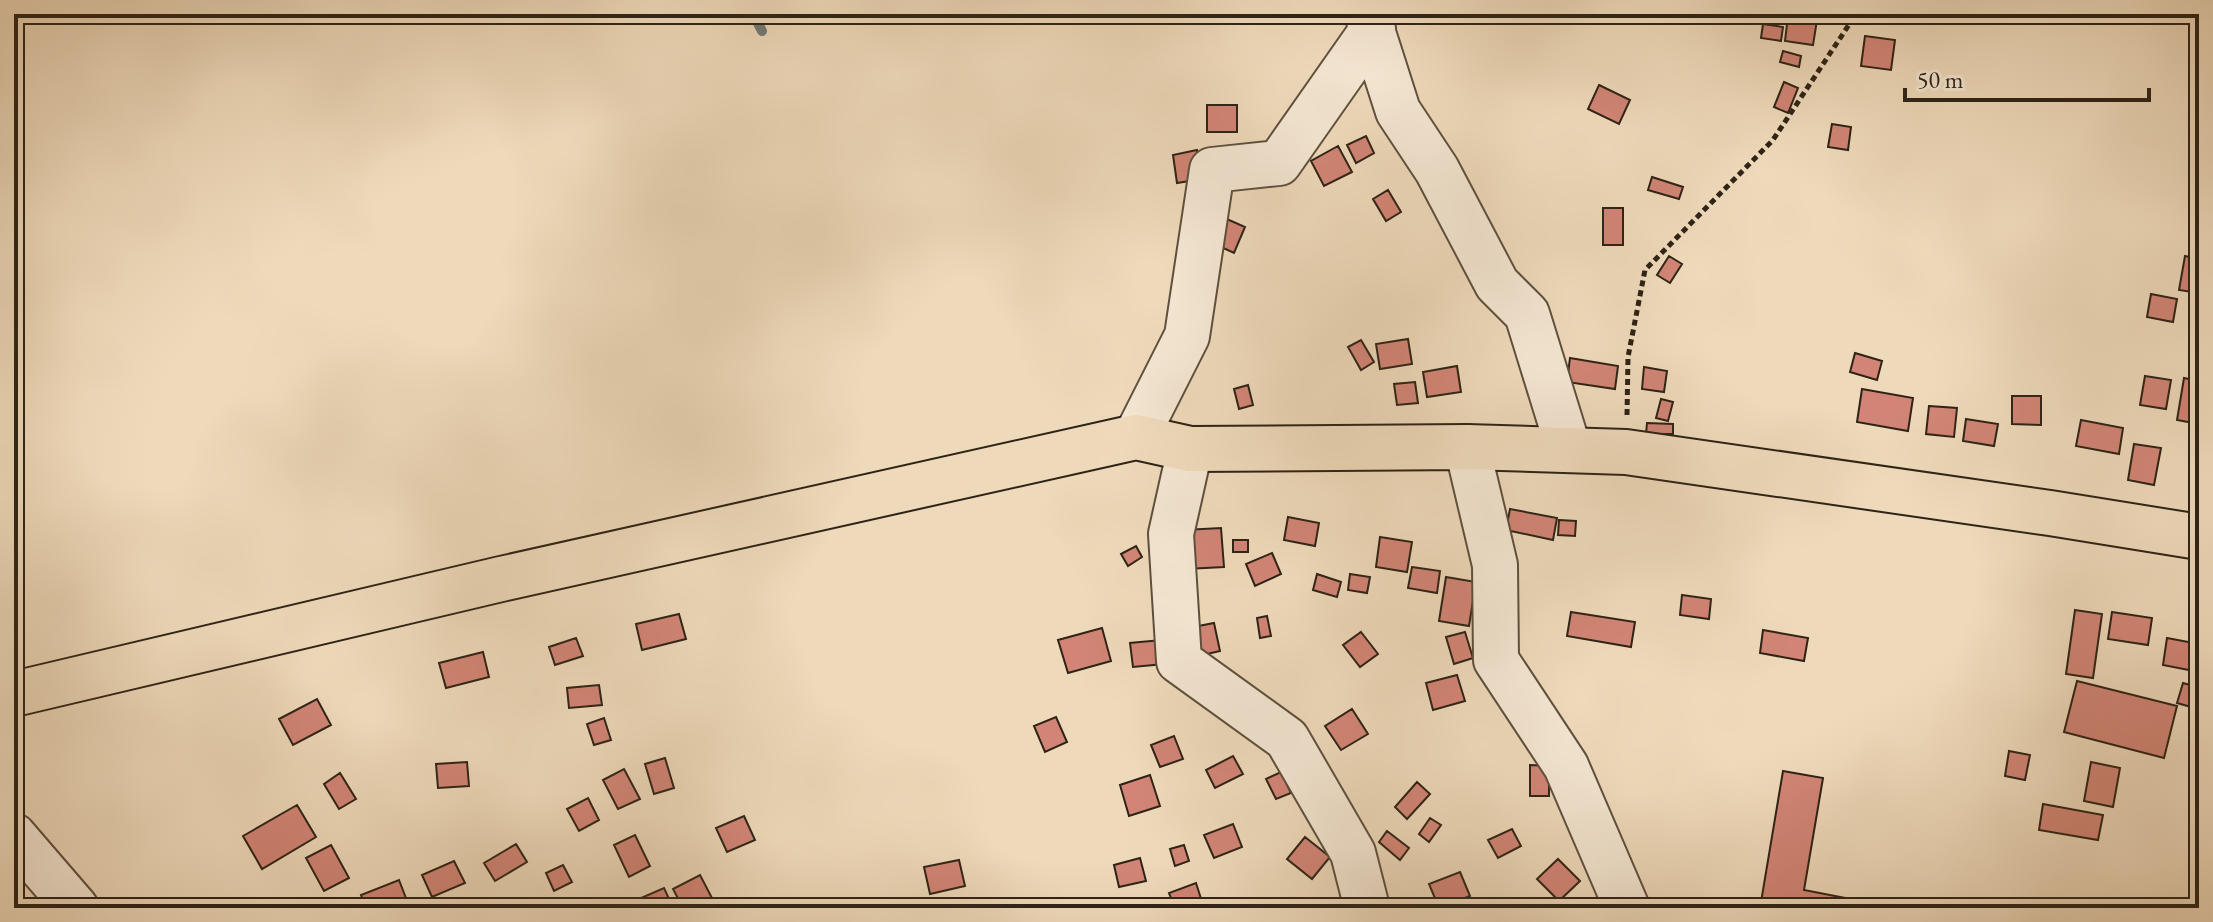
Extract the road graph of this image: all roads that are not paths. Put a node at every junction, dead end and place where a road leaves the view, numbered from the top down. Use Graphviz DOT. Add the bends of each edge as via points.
graph roads {
  1 [pos="1370,21"];
  2 [pos="1136,437"];
  3 [pos="1467,447"];
  4 [pos="1190,449"];
  5 [pos="1569,450"];
  6 [pos="2199,537"];
  7 [pos="14,694"];
  8 [pos="14,836"];
  9 [pos="76,908"];
  10 [pos="1367,908"];
  11 [pos="1627,908"];
  1 -- 2 [label="street" via="1279,163 1212,170 1187,336"];
  1 -- 5 [label="street" via="1398,111 1437,170 1497,284 1527,314"];
  2 -- 4 [label="main road"];
  2 -- 7 [label="main road"];
  3 -- 4 [label="main road"];
  3 -- 5 [label="main road"];
  3 -- 11 [label="street" via="1495,565 1496,660 1566,766"];
  4 -- 10 [label="street" via="1171,534 1179,661 1287,739 1353,853"];
  5 -- 6 [label="main road" via="1626,452"];
  8 -- 9 [label="street"];
}
